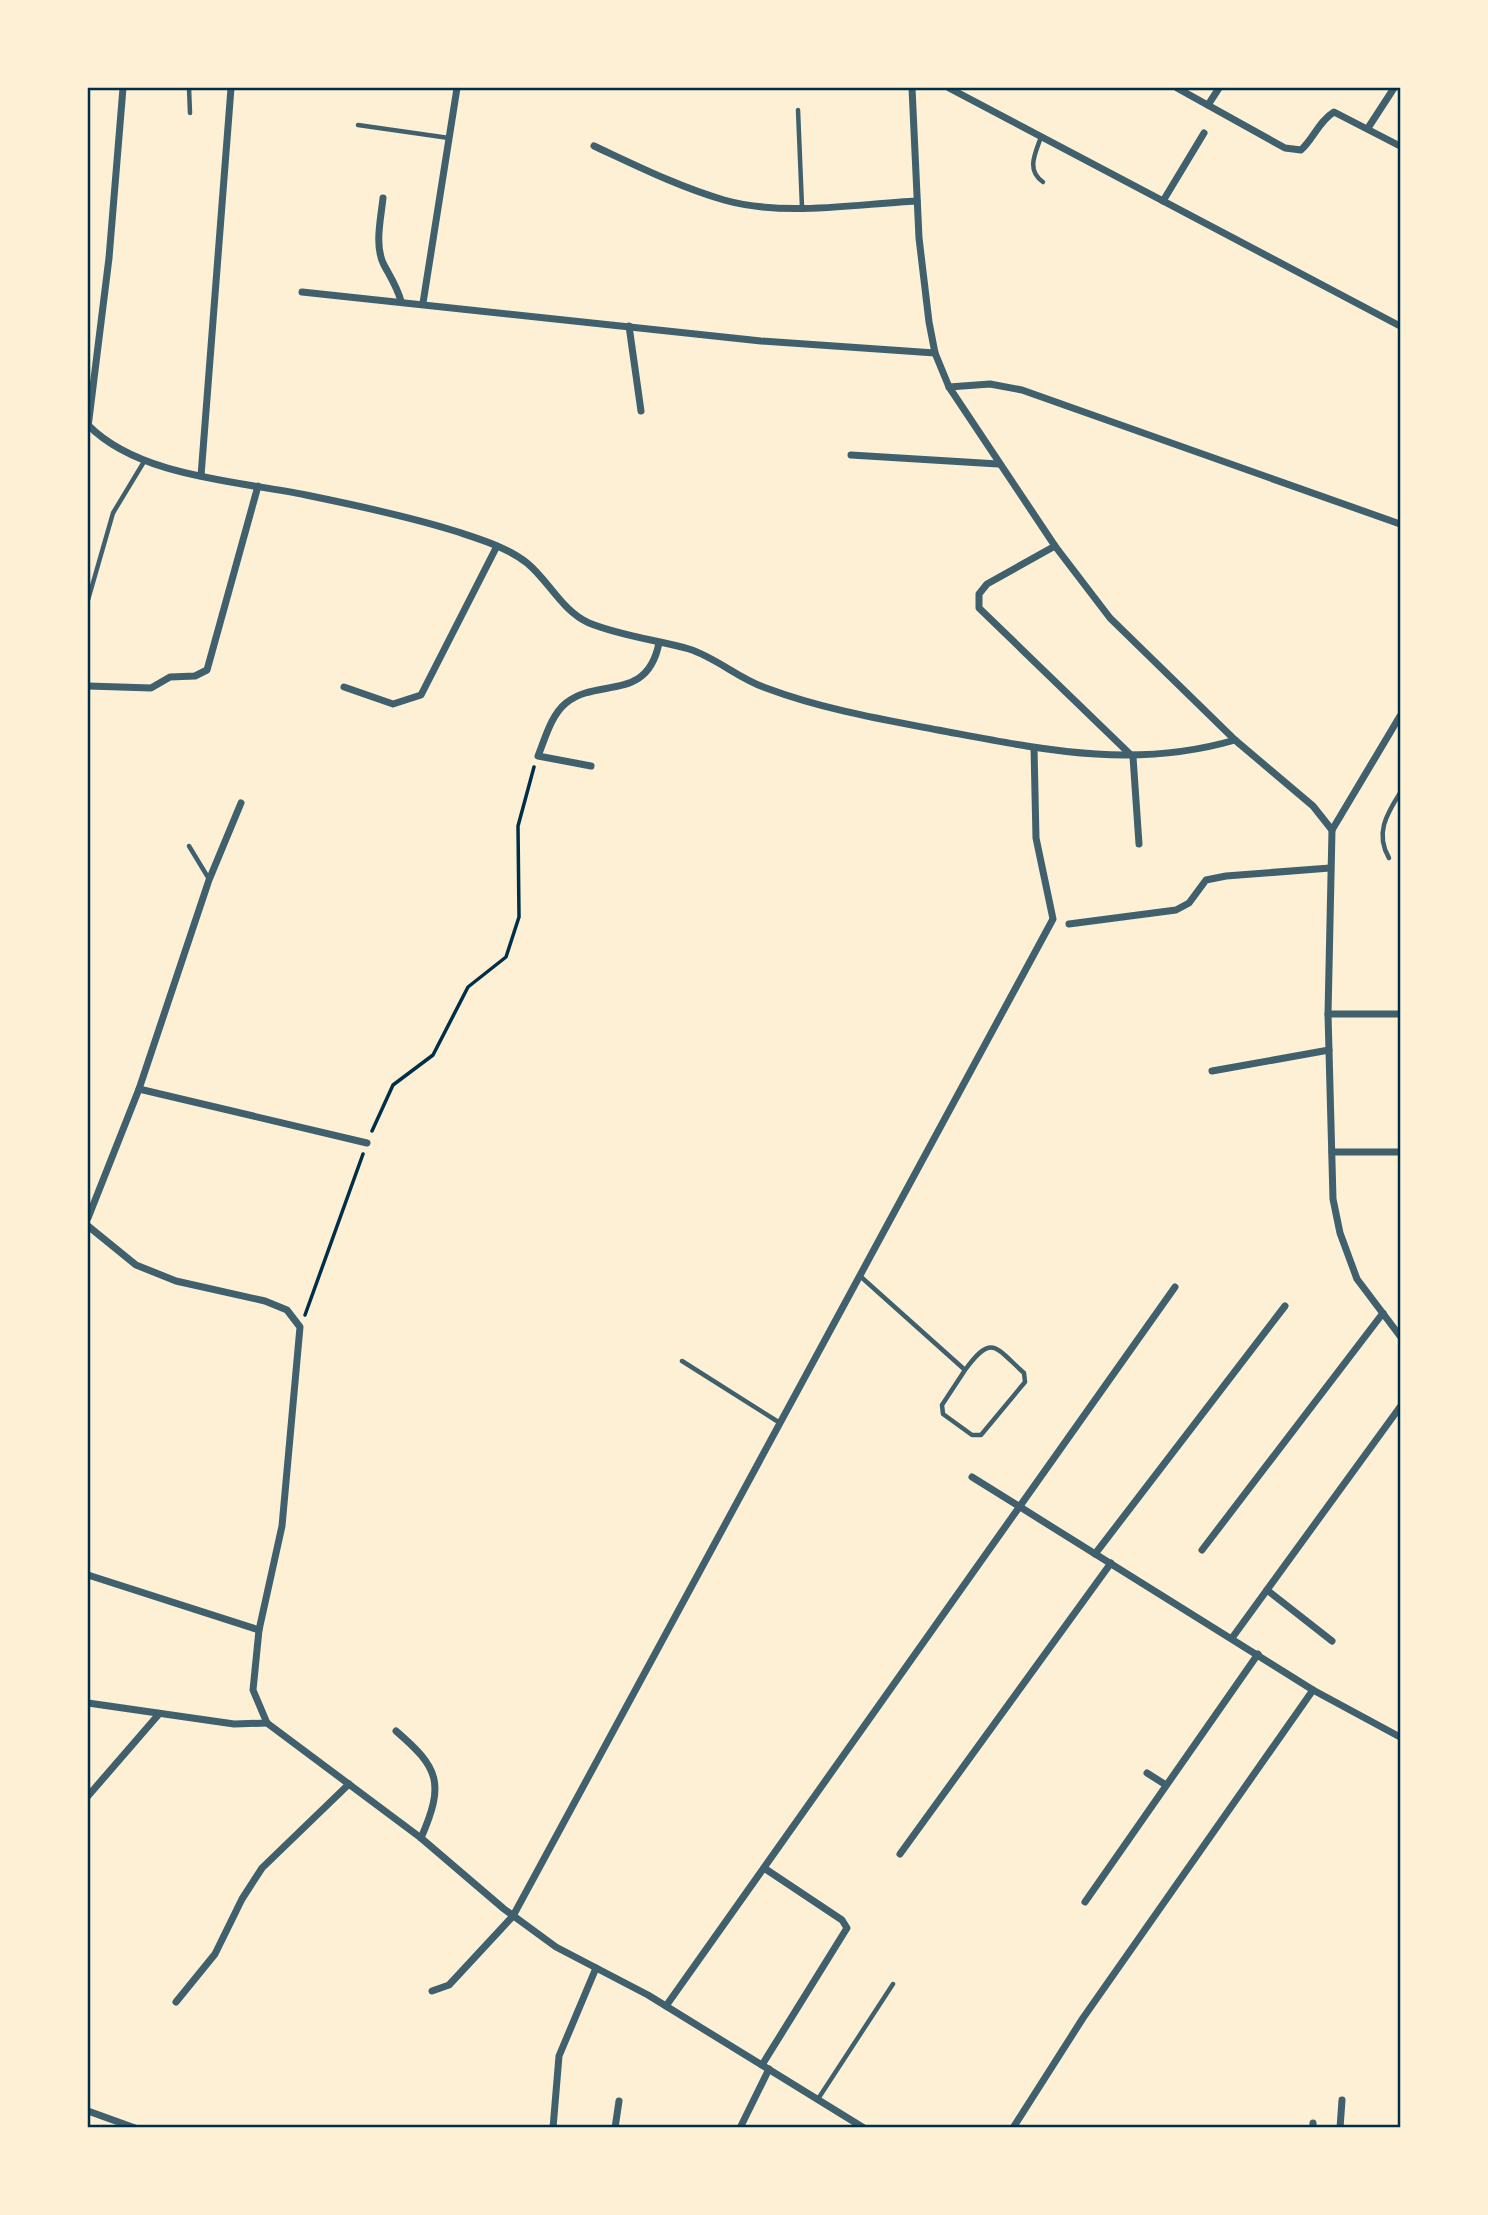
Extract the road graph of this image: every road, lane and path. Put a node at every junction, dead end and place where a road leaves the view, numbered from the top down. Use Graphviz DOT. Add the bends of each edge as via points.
graph roads {
  1 [pos="123,88"];
  2 [pos="189,88"];
  3 [pos="231,88"];
  4 [pos="457,88"];
  5 [pos="912,88"];
  6 [pos="949,88"];
  7 [pos="1177,88"];
  8 [pos="1219,88"];
  9 [pos="1394,88"];
  10 [pos="1208,105"];
  11 [pos="797,110"];
  12 [pos="190,113"];
  13 [pos="358,125"];
  14 [pos="1368,128"];
  15 [pos="1204,133"];
  16 [pos="1041,136"];
  17 [pos="449,139"];
  18 [pos="594,146"];
  19 [pos="1401,146"];
  20 [pos="1042,182"];
  21 [pos="383,198"];
  22 [pos="918,201"];
  23 [pos="1163,201"];
  24 [pos="802,207"];
  25 [pos="302,292"];
  26 [pos="401,301"];
  27 [pos="423,303"];
  28 [pos="629,326"];
  29 [pos="1401,326"];
  30 [pos="935,353"];
  31 [pos="949,387"];
  32 [pos="640,411"];
  33 [pos="88,426"];
  34 [pos="852,455"];
  35 [pos="146,460"];
  36 [pos="998,464"];
  37 [pos="201,476"];
  38 [pos="258,486"];
  39 [pos="1401,524"];
  40 [pos="497,546"];
  41 [pos="1055,546"];
  42 [pos="88,600"];
  43 [pos="659,642"];
  44 [pos="88,686"];
  45 [pos="344,687"];
  46 [pos="1401,716"];
  47 [pos="1397,732"];
  48 [pos="1234,740"];
  49 [pos="1034,748"];
  50 [pos="538,756"];
  51 [pos="1133,757"];
  52 [pos="591,766"];
  53 [pos="1401,793"];
  54 [pos="241,803"];
  55 [pos="1332,830"];
  56 [pos="1139,844"];
  57 [pos="189,846"];
  58 [pos="1389,858"];
  59 [pos="1330,868"];
  60 [pos="209,880"];
  61 [pos="1069,924"];
  62 [pos="1328,1014"];
  63 [pos="1401,1014"];
  64 [pos="1329,1050"];
  65 [pos="1212,1072"];
  66 [pos="139,1089"];
  67 [pos="367,1143"];
  68 [pos="1332,1152"];
  69 [pos="1401,1152"];
  70 [pos="88,1218"];
  71 [pos="88,1226"];
  72 [pos="860,1276"];
  73 [pos="1175,1287"];
  74 [pos="1285,1307"];
  75 [pos="1383,1313"];
  76 [pos="300,1327"];
  77 [pos="1401,1336"];
  78 [pos="682,1361"];
  79 [pos="965,1370"];
  80 [pos="1401,1407"];
  81 [pos="780,1423"];
  82 [pos="972,1477"];
  83 [pos="1021,1507"];
  84 [pos="1202,1550"];
  85 [pos="1095,1554"];
  86 [pos="1111,1563"];
  87 [pos="88,1575"];
  88 [pos="1267,1590"];
  89 [pos="259,1630"];
  90 [pos="1232,1638"];
  91 [pos="1332,1642"];
  92 [pos="1258,1654"];
  93 [pos="1314,1689"];
  94 [pos="88,1703"];
  95 [pos="159,1714"];
  96 [pos="267,1723"];
  97 [pos="396,1731"];
  98 [pos="1401,1737"];
  99 [pos="1147,1773"];
  100 [pos="348,1784"];
  101 [pos="1166,1785"];
  102 [pos="88,1796"];
  103 [pos="421,1838"];
  104 [pos="900,1854"];
  105 [pos="764,1868"];
  106 [pos="1085,1902"];
  107 [pos="513,1916"];
  108 [pos="596,1968"];
  109 [pos="893,1984"];
  110 [pos="432,1991"];
  111 [pos="176,2002"];
  112 [pos="666,2006"];
  113 [pos="765,2067"];
  114 [pos="818,2099"];
  115 [pos="1342,2100"];
  116 [pos="618,2101"];
  117 [pos="88,2111"];
  118 [pos="135,2127"];
  119 [pos="552,2127"];
  120 [pos="615,2127"];
  121 [pos="740,2127"];
  122 [pos="864,2127"];
  123 [pos="1013,2127"];
  124 [pos="1339,2127"];
  1 -- 33 [label="street" via="109,258"];
  2 -- 12 [label="lane"];
  3 -- 37 [label="street"];
  4 -- 17 [label="street"];
  5 -- 22 [label="street"];
  6 -- 16 [label="street"];
  7 -- 10 [label="street"];
  8 -- 10 [label="street"];
  9 -- 14 [label="street"];
  10 -- 14 [label="street" via="1284,148 1301,150 1324,118 1334,112"];
  11 -- 24 [label="lane"];
  13 -- 17 [label="lane"];
  14 -- 19 [label="street"];
  15 -- 23 [label="street"];
  16 -- 20 [label="lane" via="1032,169"];
  16 -- 23 [label="street"];
  17 -- 27 [label="street"];
  18 -- 24 [label="street" via="724,200"];
  21 -- 26 [label="street" via="379,247"];
  22 -- 24 [label="street"];
  22 -- 30 [label="street"];
  23 -- 29 [label="street"];
  25 -- 26 [label="street"];
  26 -- 27 [label="street"];
  27 -- 28 [label="street"];
  28 -- 30 [label="street"];
  28 -- 32 [label="street"];
  30 -- 31 [label="street"];
  31 -- 36 [label="street"];
  31 -- 39 [label="street" via="990,384 1022,390"];
  33 -- 35 [label="street" via="105,442"];
  34 -- 36 [label="street"];
  35 -- 37 [label="street"];
  35 -- 42 [label="lane" via="113,513"];
  36 -- 41 [label="street"];
  37 -- 38 [label="street"];
  38 -- 40 [label="street" via="451,530"];
  38 -- 44 [label="street" via="208,670 195,676 170,677 151,688"];
  40 -- 43 [label="street" via="528,564 586,622"];
  40 -- 45 [label="street" via="421,695 393,704"];
  41 -- 48 [label="street" via="1110,618"];
  41 -- 51 [label="street" via="987,584 979,594 979,608"];
  43 -- 49 [label="street" via="701,654 763,688 842,712"];
  43 -- 50 [label="street" via="656,659 632,682 567,702 556,714"];
  46 -- 47 [label="street"];
  47 -- 55 [label="street"];
  48 -- 51 [label="street" via="1178,754"];
  48 -- 55 [label="street" via="1305,799"];
  49 -- 51 [label="street"];
  49 -- 72 [label="street" via="1036,838 1053,919"];
  50 -- 52 [label="street"];
  50 -- 67 [label="path" via="519,826 519,917 506,957 468,987 433,1055 393,1085"];
  51 -- 56 [label="street"];
  53 -- 58 [label="lane" via="1382,825 1382,845"];
  54 -- 60 [label="street"];
  55 -- 59 [label="street"];
  57 -- 60 [label="lane"];
  59 -- 61 [label="street" via="1206,880 1189,903 1176,910"];
  59 -- 62 [label="street"];
  60 -- 66 [label="street"];
  62 -- 63 [label="street"];
  62 -- 64 [label="street"];
  64 -- 65 [label="street"];
  64 -- 68 [label="street"];
  66 -- 67 [label="street"];
  66 -- 70 [label="street"];
  67 -- 76 [label="path"];
  68 -- 69 [label="street"];
  68 -- 75 [label="street" via="1333,1199 1340,1233 1357,1279"];
  71 -- 76 [label="street" via="136,1265 176,1281 287,1310"];
  72 -- 79 [label="lane"];
  72 -- 81 [label="street"];
  73 -- 83 [label="street"];
  74 -- 85 [label="street"];
  75 -- 77 [label="street"];
  75 -- 84 [label="street"];
  76 -- 89 [label="street" via="282,1526"];
  78 -- 81 [label="lane"];
  79 -- 79 [label="lane" via="942,1405 943,1414 972,1435 981,1435 1025,1377 998,1350 988,1347 981,1349"];
  80 -- 88 [label="street"];
  81 -- 107 [label="street"];
  82 -- 83 [label="street"];
  83 -- 85 [label="street"];
  83 -- 105 [label="street"];
  85 -- 86 [label="street"];
  86 -- 90 [label="street"];
  86 -- 104 [label="street"];
  87 -- 89 [label="street"];
  88 -- 90 [label="street"];
  88 -- 91 [label="street"];
  89 -- 96 [label="street" via="253,1690"];
  90 -- 92 [label="street"];
  92 -- 93 [label="street"];
  92 -- 101 [label="street"];
  93 -- 98 [label="street"];
  93 -- 123 [label="street" via="1083,2018"];
  94 -- 95 [label="street"];
  95 -- 96 [label="street" via="234,1724"];
  95 -- 102 [label="street"];
  96 -- 100 [label="street"];
  97 -- 103 [label="street" via="429,1762 435,1774 430,1818"];
  99 -- 101 [label="street"];
  100 -- 103 [label="street"];
  100 -- 111 [label="street" via="262,1868 215,1954"];
  101 -- 106 [label="street"];
  103 -- 107 [label="street"];
  105 -- 112 [label="street"];
  105 -- 113 [label="street" via="842,1920 847,1928"];
  107 -- 108 [label="street"];
  107 -- 110 [label="street" via="449,1985"];
  108 -- 112 [label="street"];
  108 -- 119 [label="street" via="559,2056"];
  109 -- 114 [label="lane"];
  112 -- 113 [label="street"];
  113 -- 114 [label="street"];
  113 -- 121 [label="street"];
  114 -- 122 [label="street"];
  115 -- 124 [label="street"];
  116 -- 120 [label="street"];
  117 -- 118 [label="street"];
}
